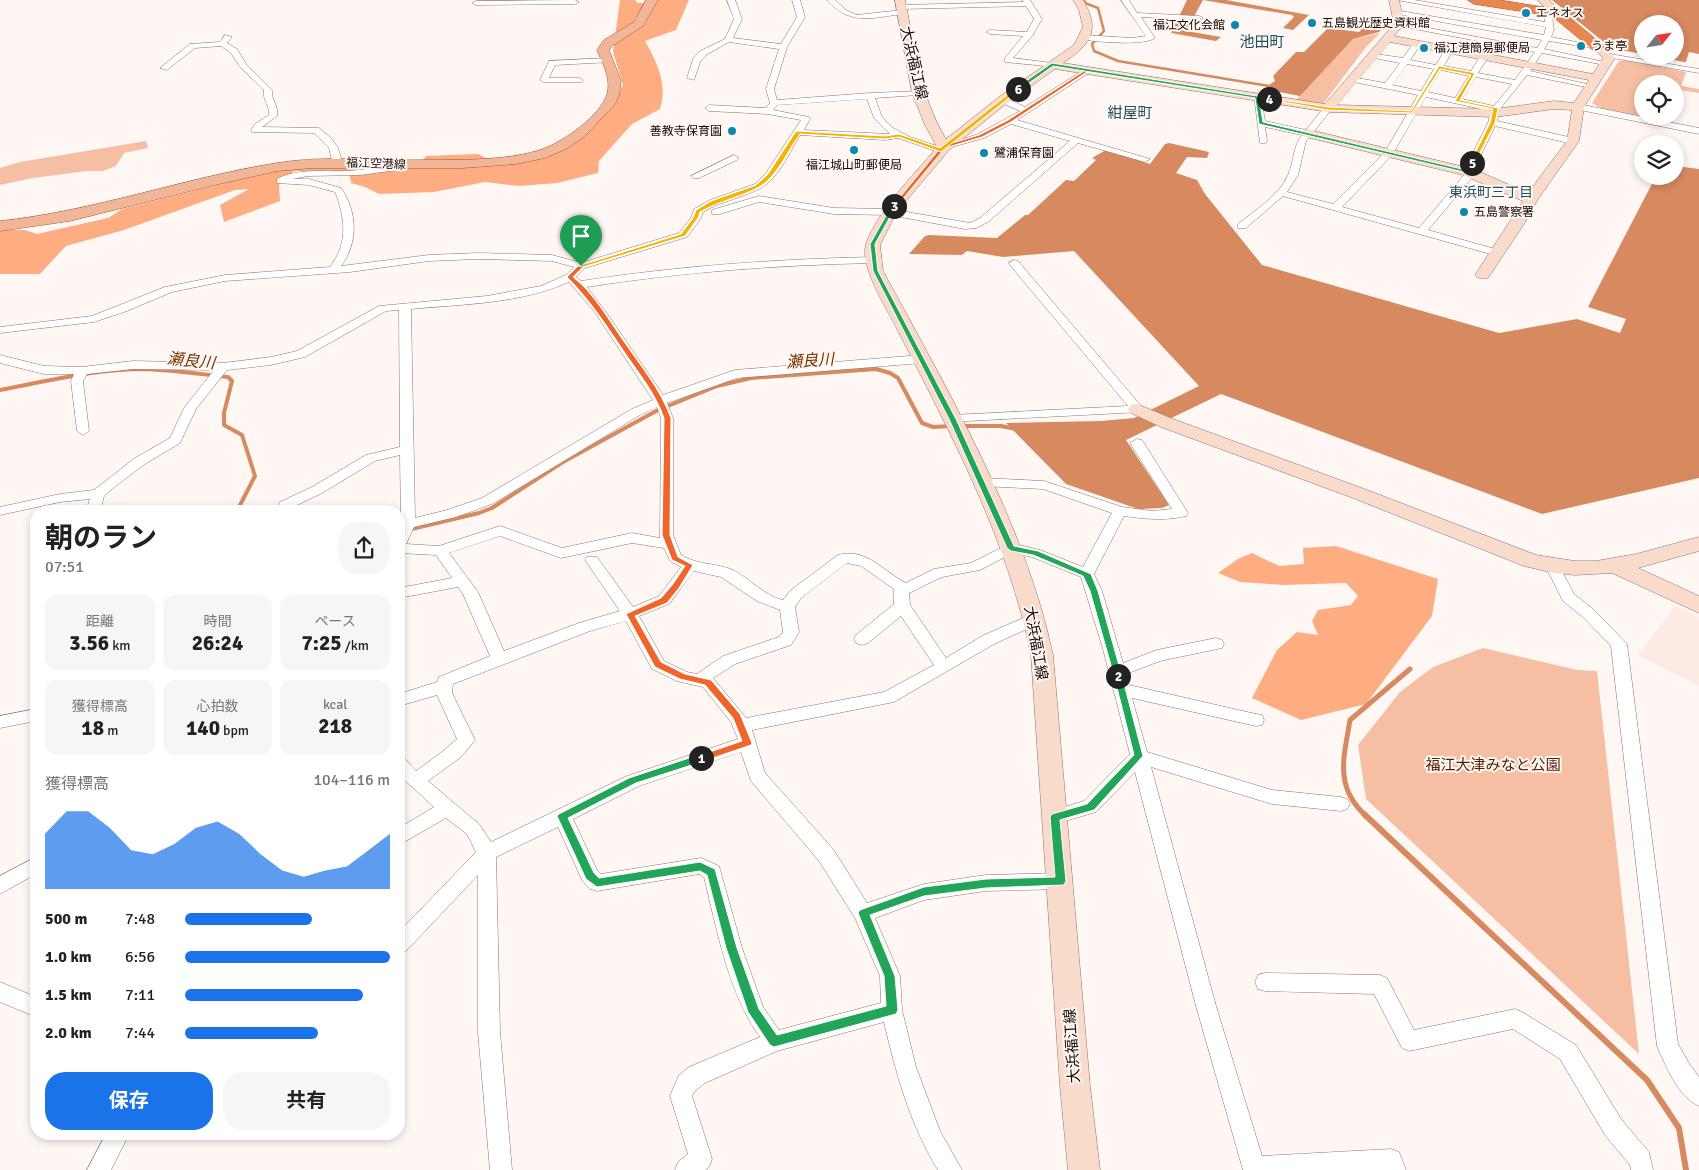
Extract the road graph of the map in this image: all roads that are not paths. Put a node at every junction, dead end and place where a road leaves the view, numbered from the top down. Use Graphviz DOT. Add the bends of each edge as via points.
graph roads {
  1 [pos="480,0"];
  2 [pos="652,0"];
  3 [pos="731,0"];
  4 [pos="796,0"];
  5 [pos="831,0"];
  6 [pos="1078,0"];
  7 [pos="1125,0"];
  8 [pos="1394,0"];
  9 [pos="1400,0"];
  10 [pos="1543,0"];
  11 [pos="575,2"];
  12 [pos="1027,2"];
  13 [pos="1471,4"];
  14 [pos="901,6"];
  15 [pos="1397,12"];
  16 [pos="1136,15"];
  17 [pos="1199,18"];
  18 [pos="1461,22"];
  19 [pos="1399,24"];
  20 [pos="1558,29"];
  21 [pos="990,32"];
  22 [pos="1029,34"];
  23 [pos="1455,35"];
  24 [pos="1083,37"];
  25 [pos="1386,38"];
  26 [pos="728,40"];
  27 [pos="1418,44"];
  28 [pos="783,47"];
  29 [pos="1449,50"];
  30 [pos="1540,51"];
  31 [pos="1372,55"];
  32 [pos="1603,55"];
  33 [pos="1484,57"];
  34 [pos="608,60"];
  35 [pos="1405,61"];
  36 [pos="1052,65"];
  37 [pos="164,68"];
  38 [pos="1439,68"];
  39 [pos="1527,69"];
  40 [pos="1087,70"];
  41 [pos="1699,71"];
  42 [pos="1473,74"];
  43 [pos="691,78"];
  44 [pos="1352,79"];
  45 [pos="579,80"];
  46 [pos="1515,82"];
  47 [pos="1593,82"];
  48 [pos="1387,86"];
  49 [pos="918,93"];
  50 [pos="1423,94"];
  51 [pos="870,95"];
  52 [pos="1257,97"];
  53 [pos="1003,100"];
  54 [pos="1457,101"];
  55 [pos="774,103"];
  56 [pos="1578,107"];
  57 [pos="709,108"];
  58 [pos="1328,108"];
  59 [pos="768,111"];
  60 [pos="1027,111"];
  61 [pos="1412,112"];
  62 [pos="1494,115"];
  63 [pos="1010,121"];
  64 [pos="1260,123"];
  65 [pos="1699,131"];
  66 [pos="798,132"];
  67 [pos="1306,133"];
  68 [pos="899,135"];
  69 [pos="1076,140"];
  70 [pos="1263,141"];
  71 [pos="1573,141"];
  72 [pos="942,148"];
  73 [pos="1389,153"];
  74 [pos="734,158"];
  75 [pos="1145,159"];
  76 [pos="336,163"];
  77 [pos="413,165"];
  78 [pos="1469,172"];
  79 [pos="696,176"];
  80 [pos="1281,193"];
  81 [pos="1531,199"];
  82 [pos="1334,208"];
  83 [pos="890,212"];
  84 [pos="696,218"];
  85 [pos="0,226"];
  86 [pos="1242,226"];
  87 [pos="1421,232"];
  88 [pos="1498,253"];
  89 [pos="874,260"];
  90 [pos="1014,263"];
  91 [pos="581,266"];
  92 [pos="334,270"];
  93 [pos="1483,275"];
  94 [pos="570,277"];
  95 [pos="580,285"];
  96 [pos="405,307"];
  97 [pos="0,330"];
  98 [pos="0,359"];
  99 [pos="922,359"];
  100 [pos="222,367"];
  101 [pos="82,371"];
  102 [pos="661,401"];
  103 [pos="1137,409"];
  104 [pos="956,428"];
  105 [pos="83,431"];
  106 [pos="1137,443"];
  107 [pos="406,450"];
  108 [pos="982,482"];
  109 [pos="98,494"];
  110 [pos="95,505"];
  111 [pos="284,505"];
  112 [pos="0,511"];
  113 [pos="1120,511"];
  114 [pos="408,524"];
  115 [pos="405,531"];
  116 [pos="669,544"];
  117 [pos="1699,544"];
  118 [pos="405,547"];
  119 [pos="1011,548"];
  120 [pos="440,551"];
  121 [pos="592,560"];
  122 [pos="690,565"];
  123 [pos="1616,566"];
  124 [pos="1553,568"];
  125 [pos="1087,574"];
  126 [pos="461,581"];
  127 [pos="901,587"];
  128 [pos="405,592"];
  129 [pos="1699,605"];
  130 [pos="786,606"];
  131 [pos="902,606"];
  132 [pos="630,614"];
  133 [pos="1035,619"];
  134 [pos="862,639"];
  135 [pos="1216,644"];
  136 [pos="500,660"];
  137 [pos="944,667"];
  138 [pos="1116,671"];
  139 [pos="700,681"];
  140 [pos="444,686"];
  141 [pos="1121,689"];
  142 [pos="405,698"];
  143 [pos="30,716"];
  144 [pos="1256,720"];
  145 [pos="0,722"];
  146 [pos="742,725"];
  147 [pos="747,743"];
  148 [pos="1138,756"];
  149 [pos="405,770"];
  150 [pos="415,781"];
  151 [pos="1340,804"];
  152 [pos="447,808"];
  153 [pos="562,816"];
  154 [pos="1055,817"];
  155 [pos="405,833"];
  156 [pos="487,853"];
  157 [pos="30,868"];
  158 [pos="1060,881"];
  159 [pos="0,886"];
  160 [pos="864,913"];
  161 [pos="405,939"];
  162 [pos="1264,982"];
  163 [pos="0,992"];
  164 [pos="30,1004"];
  165 [pos="892,1010"];
  166 [pos="774,1041"];
  167 [pos="1699,1095"];
  168 [pos="115,1140"];
  169 [pos="1255,1169"];
  170 [pos="98,1170"];
  171 [pos="501,1170"];
  172 [pos="686,1170"];
  173 [pos="951,1170"];
  174 [pos="1084,1170"];
  175 [pos="1395,1170"];
  176 [pos="1642,1170"];
  1 -- 11 [label="street" via="476,3"];
  2 -- 34 [label="main road" via="639,24 608,43 603,50"];
  3 -- 26 [label="street" via="738,19"];
  4 -- 28 [label="street" via="801,17"];
  5 -- 14 [label="street" via="843,12 856,18"];
  6 -- 24 [label="street" via="1088,27"];
  7 -- 16 [label="street"];
  8 -- 15 [label="street"];
  9 -- 13 [label="street"];
  10 -- 20 [label="street"];
  12 -- 14 [label="street"];
  12 -- 22 [label="street" via="1038,19"];
  13 -- 18 [label="street"];
  13 -- 20 [label="highway"];
  14 -- 49 [label="street, 大浜福江線"];
  15 -- 18 [label="street"];
  15 -- 19 [label="street"];
  16 -- 17 [label="street"];
  16 -- 24 [label="street" via="1152,38"];
  18 -- 20 [label="street"];
  18 -- 23 [label="street"];
  19 -- 23 [label="street"];
  19 -- 25 [label="street"];
  20 -- 30 [label="street"];
  20 -- 32 [label="highway"];
  20 -- 32 [label="street"];
  21 -- 22 [label="street"];
  22 -- 36 [label="street" via="1008,60"];
  23 -- 30 [label="street"];
  24 -- 36 [label="street" via="1079,47"];
  25 -- 27 [label="street"];
  25 -- 31 [label="street"];
  26 -- 28 [label="street"];
  26 -- 43 [label="street" via="696,61"];
  27 -- 29 [label="street"];
  27 -- 35 [label="street"];
  28 -- 55 [label="street" via="770,89"];
  29 -- 33 [label="street"];
  29 -- 38 [label="street"];
  30 -- 32 [label="street"];
  30 -- 39 [label="street"];
  31 -- 35 [label="street"];
  31 -- 44 [label="street"];
  32 -- 41 [label="street"];
  32 -- 47 [label="street"];
  33 -- 39 [label="street"];
  33 -- 42 [label="street"];
  34 -- 45 [label="street" via="552,63 544,80"];
  34 -- 77 [label="main road, 福江空港線" via="615,76 612,100 581,134 554,150 506,160"];
  35 -- 38 [label="street"];
  35 -- 48 [label="street"];
  36 -- 40 [label="street"];
  36 -- 53 [label="street"];
  37 -- 76 [label="street" via="193,46 225,41 268,90 267,96 275,113 255,130 316,130 334,146"];
  38 -- 42 [label="street"];
  38 -- 50 [label="street"];
  39 -- 46 [label="street"];
  39 -- 47 [label="street"];
  40 -- 52 [label="street"];
  40 -- 60 [label="street"];
  42 -- 46 [label="street"];
  42 -- 54 [label="street"];
  44 -- 48 [label="street"];
  44 -- 58 [label="street"];
  46 -- 62 [label="street"];
  47 -- 56 [label="street"];
  48 -- 50 [label="street"];
  49 -- 51 [label="street"];
  49 -- 72 [label="street, 大浜福江線"];
  50 -- 54 [label="street"];
  50 -- 61 [label="street"];
  51 -- 55 [label="street"];
  51 -- 68 [label="street" via="878,117"];
  52 -- 58 [label="street"];
  52 -- 64 [label="street"];
  53 -- 60 [label="street"];
  53 -- 72 [label="street"];
  54 -- 62 [label="street"];
  55 -- 59 [label="street"];
  56 -- 62 [label="street" via="1554,105"];
  56 -- 65 [label="street"];
  56 -- 71 [label="street"];
  57 -- 59 [label="street"];
  58 -- 61 [label="street"];
  58 -- 67 [label="street"];
  59 -- 66 [label="street" via="806,119"];
  60 -- 63 [label="street"];
  61 -- 62 [label="street"];
  61 -- 73 [label="street"];
  62 -- 71 [label="street"];
  62 -- 78 [label="street"];
  63 -- 69 [label="street"];
  63 -- 72 [label="street" via="981,136"];
  64 -- 67 [label="street"];
  64 -- 70 [label="street"];
  66 -- 68 [label="street"];
  66 -- 84 [label="street" via="770,175 758,186 712,202 698,211"];
  67 -- 73 [label="street"];
  67 -- 80 [label="street" via="1293,174"];
  68 -- 72 [label="street"];
  69 -- 75 [label="street"];
  69 -- 83 [label="street" via="984,220 972,226"];
  71 -- 81 [label="street"];
  72 -- 83 [label="street, 大浜福江線"];
  73 -- 78 [label="street"];
  73 -- 82 [label="street"];
  74 -- 79 [label="street"];
  76 -- 77 [label="main road, 福江空港線"];
  76 -- 85 [label="main road, 福江空港線" via="274,167 69,216"];
  77 -- 92 [label="street" via="354,173 289,176 280,181 309,182 338,190 342,196 349,239"];
  78 -- 81 [label="street"];
  78 -- 87 [label="street"];
  80 -- 82 [label="street"];
  80 -- 86 [label="street"];
  81 -- 88 [label="street"];
  82 -- 87 [label="street"];
  83 -- 84 [label="street" via="834,211 759,199"];
  83 -- 89 [label="street, 大浜福江線" via="873,244"];
  84 -- 91 [label="street" via="683,235"];
  87 -- 88 [label="street"];
  88 -- 93 [label="street"];
  89 -- 95 [label="street" via="637,276"];
  89 -- 99 [label="street, 大浜福江線" via="876,271"];
  90 -- 103 [label="street"];
  91 -- 92 [label="street" via="552,258 478,256 429,258"];
  91 -- 94 [label="street"];
  92 -- 97 [label="street" via="225,278 169,289 94,319"];
  94 -- 95 [label="street"];
  94 -- 96 [label="street" via="544,289"];
  95 -- 102 [label="street"];
  96 -- 100 [label="street" via="383,308 301,354"];
  96 -- 107 [label="street"];
  98 -- 101 [label="street" via="44,370"];
  99 -- 102 [label="street" via="735,374"];
  99 -- 104 [label="street, 大浜福江線"];
  100 -- 101 [label="street" via="133,365"];
  100 -- 109 [label="street" via="190,408 175,440 140,461"];
  101 -- 105 [label="street" via="77,381"];
  102 -- 114 [label="street" via="636,412 487,501"];
  102 -- 116 [label="street" via="667,418 666,535"];
  103 -- 104 [label="street"];
  103 -- 124 [label="street"];
  104 -- 108 [label="street, 大浜福江線"];
  106 -- 113 [label="street" via="1181,513 1152,515"];
  107 -- 111 [label="street" via="371,458"];
  107 -- 114 [label="street"];
  108 -- 113 [label="street" via="1044,485"];
  108 -- 119 [label="street, 大浜福江線"];
  109 -- 110 [label="street"];
  109 -- 112 [label="street" via="60,498"];
  113 -- 125 [label="street"];
  114 -- 115 [label="street"];
  116 -- 120 [label="street" via="632,538 561,553 500,531"];
  116 -- 122 [label="street" via="674,558"];
  117 -- 123 [label="street"];
  118 -- 120 [label="street"];
  119 -- 125 [label="street" via="1035,553"];
  119 -- 127 [label="street" via="976,566 939,573 908,588"];
  119 -- 133 [label="street, 大浜福江線"];
  120 -- 126 [label="street"];
  121 -- 132 [label="street"];
  122 -- 130 [label="street" via="726,573 776,606"];
  122 -- 132 [label="street" via="664,600"];
  123 -- 124 [label="street"];
  123 -- 129 [label="street"];
  124 -- 167 [label="street" via="1568,597 1619,644 1668,1046 1682,1073"];
  125 -- 138 [label="street"];
  126 -- 128 [label="street"];
  126 -- 136 [label="street" via="470,592"];
  127 -- 130 [label="street" via="851,556 843,558 796,594"];
  127 -- 131 [label="street"];
  130 -- 139 [label="street" via="791,632 785,641 729,660"];
  131 -- 134 [label="street"];
  131 -- 137 [label="street"];
  132 -- 136 [label="street"];
  132 -- 139 [label="street" via="658,665"];
  133 -- 137 [label="street" via="988,640"];
  133 -- 154 [label="street, 大浜福江線" via="1042,655"];
  135 -- 138 [label="street" via="1156,656"];
  136 -- 140 [label="street" via="452,677 444,681"];
  137 -- 146 [label="street" via="888,698"];
  138 -- 141 [label="street"];
  139 -- 146 [label="street" via="708,682"];
  140 -- 142 [label="street"];
  140 -- 150 [label="street" via="444,693 466,740 438,766"];
  141 -- 144 [label="street"];
  141 -- 148 [label="street"];
  143 -- 145 [label="street"];
  146 -- 147 [label="street"];
  147 -- 153 [label="street" via="633,781"];
  147 -- 160 [label="street" via="757,776 826,855"];
  148 -- 151 [label="street" via="1272,798"];
  148 -- 154 [label="street" via="1090,807"];
  148 -- 169 [label="street" via="1206,1006"];
  149 -- 150 [label="street"];
  150 -- 152 [label="street"];
  152 -- 155 [label="street"];
  152 -- 156 [label="street" via="474,829"];
  153 -- 156 [label="street"];
  153 -- 166 [label="street" via="590,876 597,883 700,866 712,872 732,948 754,1012"];
  154 -- 158 [label="street, 大浜福江線"];
  156 -- 161 [label="street"];
  156 -- 171 [label="street" via="490,1032"];
  157 -- 159 [label="street"];
  158 -- 160 [label="street" via="986,884 924,892"];
  158 -- 174 [label="street, 大浜福江線"];
  160 -- 165 [label="street" via="890,976"];
  162 -- 176 [label="street" via="1380,985 1409,1041 1515,1019 1568,1052 1613,1127 1641,1160"];
  163 -- 164 [label="street"];
  165 -- 166 [label="street"];
  165 -- 173 [label="street" via="905,1067 932,1138"];
  166 -- 172 [label="street" via="704,1071 687,1083 681,1096 701,1159"];
  168 -- 170 [label="street"];
  169 -- 175 [label="street" via="1391,1160"];
}
